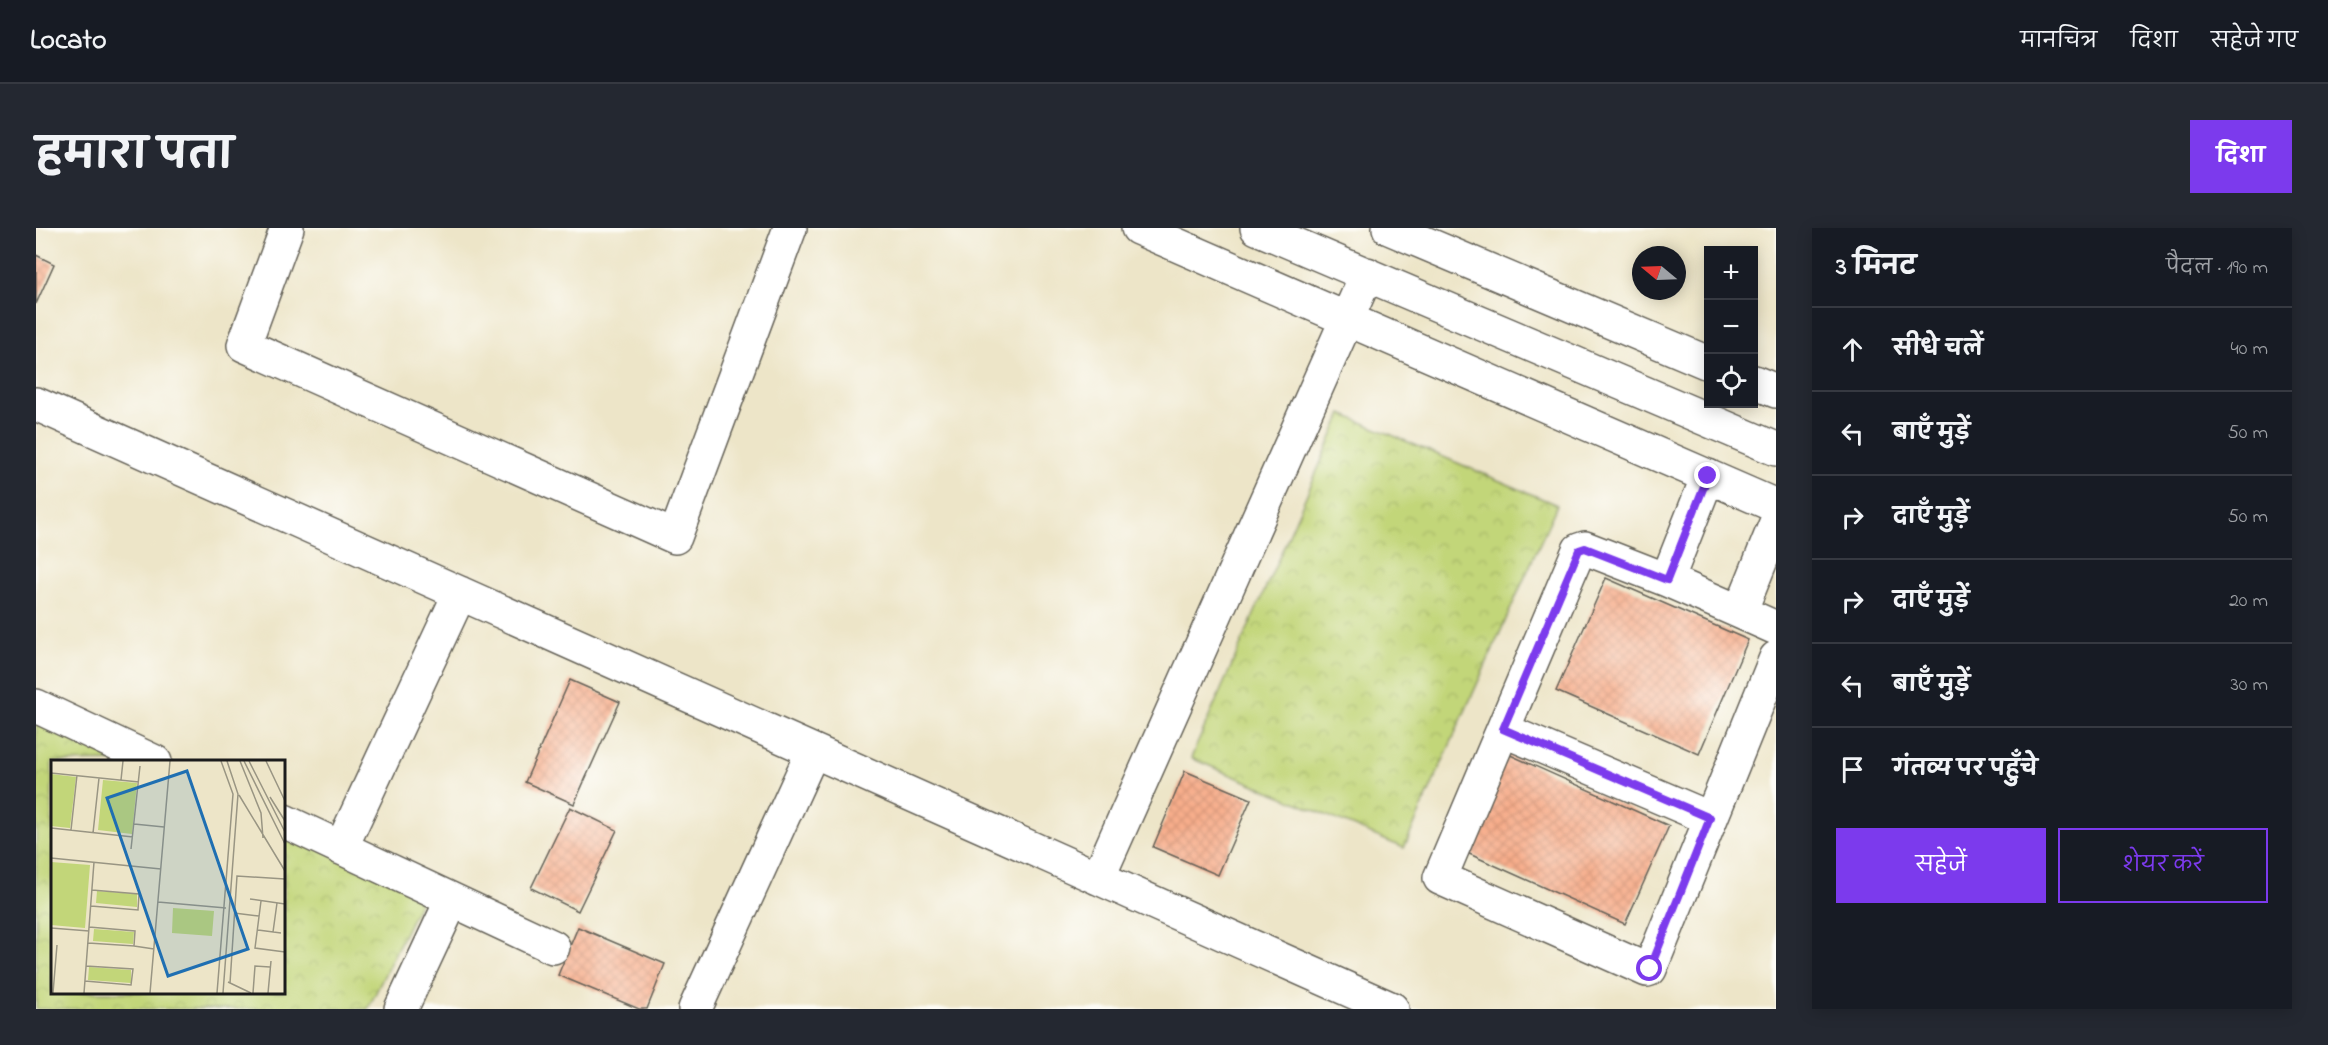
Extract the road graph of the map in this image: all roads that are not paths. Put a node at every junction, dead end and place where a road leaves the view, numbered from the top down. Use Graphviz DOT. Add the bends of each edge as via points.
graph roads {
  1 [pos="287,228"];
  2 [pos="790,228"];
  3 [pos="1138,228"];
  4 [pos="1257,228"];
  5 [pos="1389,228"];
  6 [pos="1426,235"];
  7 [pos="1367,274"];
  8 [pos="1347,318"];
  9 [pos="1704,361"];
  10 [pos="1758,384"];
  11 [pos="1776,391"];
  12 [pos="36,404"];
  13 [pos="1776,449"];
  14 [pos="1708,476"];
  15 [pos="1776,506"];
  16 [pos="1776,523"];
  17 [pos="1667,580"];
  18 [pos="460,593"];
  19 [pos="1740,612"];
  20 [pos="1776,628"];
  21 [pos="1776,658"];
  22 [pos="36,706"];
  23 [pos="1503,729"];
  24 [pos="813,751"];
  25 [pos="151,760"];
  26 [pos="1710,818"];
  27 [pos="285,821"];
  28 [pos="341,848"];
  29 [pos="1098,878"];
  30 [pos="452,900"];
  31 [pos="553,947"];
  32 [pos="401,1009"];
  33 [pos="695,1009"];
  34 [pos="1392,1009"];
  1 -- 2 [label="street" via="244,345 675,537"];
  3 -- 8 [label="street"];
  4 -- 7 [label="street"];
  5 -- 6 [label="street"];
  6 -- 9 [label="street"];
  7 -- 8 [label="street"];
  7 -- 13 [label="street"];
  8 -- 14 [label="street"];
  8 -- 29 [label="street"];
  10 -- 11 [label="street"];
  12 -- 18 [label="street"];
  14 -- 15 [label="street"];
  14 -- 17 [label="street"];
  16 -- 19 [label="street"];
  17 -- 19 [label="street"];
  17 -- 23 [label="street" via="1585,548 1579,550"];
  18 -- 24 [label="street"];
  18 -- 28 [label="street"];
  19 -- 20 [label="street"];
  21 -- 26 [label="street"];
  22 -- 25 [label="street"];
  23 -- 26 [label="street"];
  23 -- 26 [label="street" via="1440,878 1647,970"];
  24 -- 29 [label="street"];
  24 -- 33 [label="street"];
  27 -- 28 [label="street"];
  28 -- 30 [label="street"];
  29 -- 34 [label="street"];
  30 -- 31 [label="street"];
  30 -- 32 [label="street"];
}
